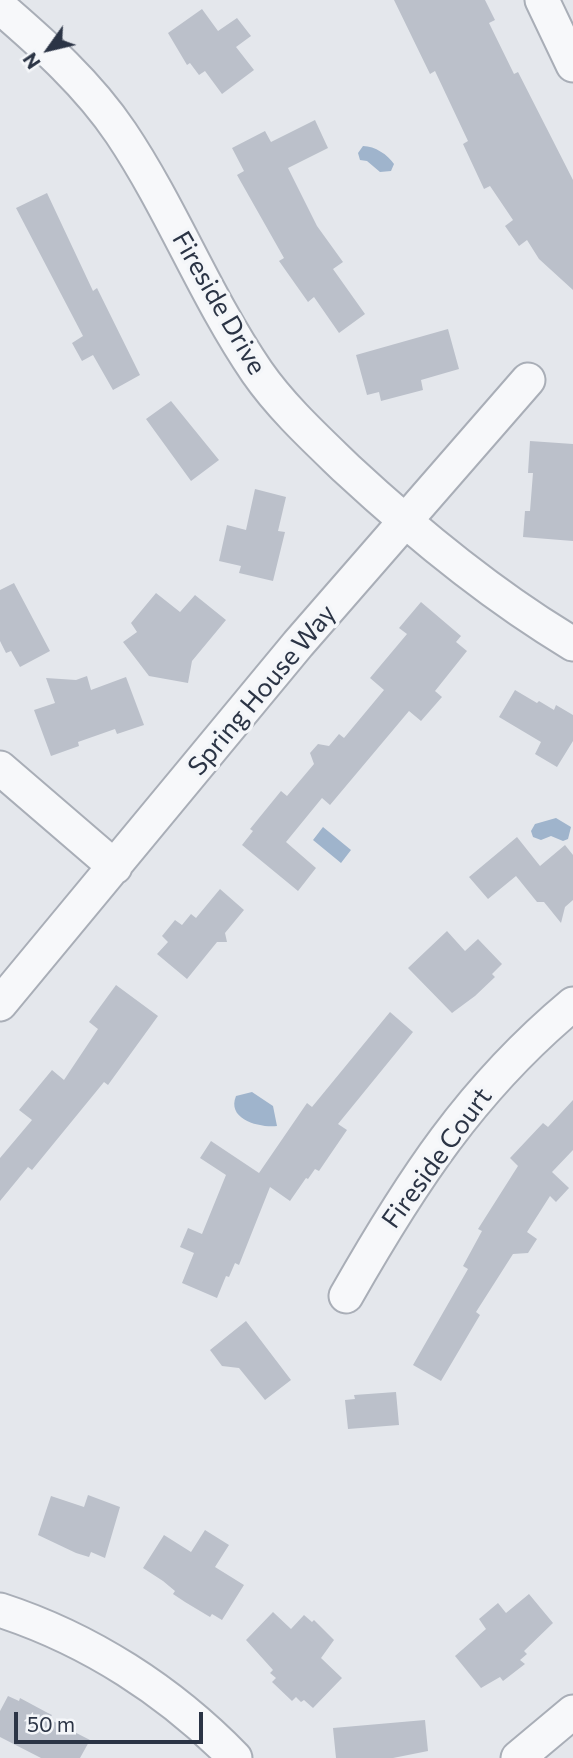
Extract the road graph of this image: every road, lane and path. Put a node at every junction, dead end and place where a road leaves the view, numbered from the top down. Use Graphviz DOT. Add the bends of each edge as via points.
graph roads {
  1 [pos="542,0"];
  2 [pos="0,7"];
  3 [pos="573,65"];
  4 [pos="528,380"];
  5 [pos="405,522"];
  6 [pos="573,644"];
  7 [pos="0,768"];
  8 [pos="115,867"];
  9 [pos="0,1004"];
  10 [pos="573,1004"];
  11 [pos="346,1296"];
  12 [pos="0,1610"];
  13 [pos="573,1712"];
  14 [pos="235,1758"];
  15 [pos="518,1758"];
  1 -- 3 [label="street"];
  2 -- 5 [label="street, Fireside Drive" via="73,75 121,132 259,375 314,436"];
  4 -- 5 [label="street, Spring House Way"];
  5 -- 6 [label="street, Fireside Drive"];
  5 -- 8 [label="street, Spring House Way"];
  7 -- 8 [label="street"];
  8 -- 9 [label="street, Spring House Way"];
  10 -- 11 [label="street, Fireside Court" via="503,1069 451,1128"];
  12 -- 14 [label="street" via="44,1627 137,1675"];
  13 -- 15 [label="street"];
}
